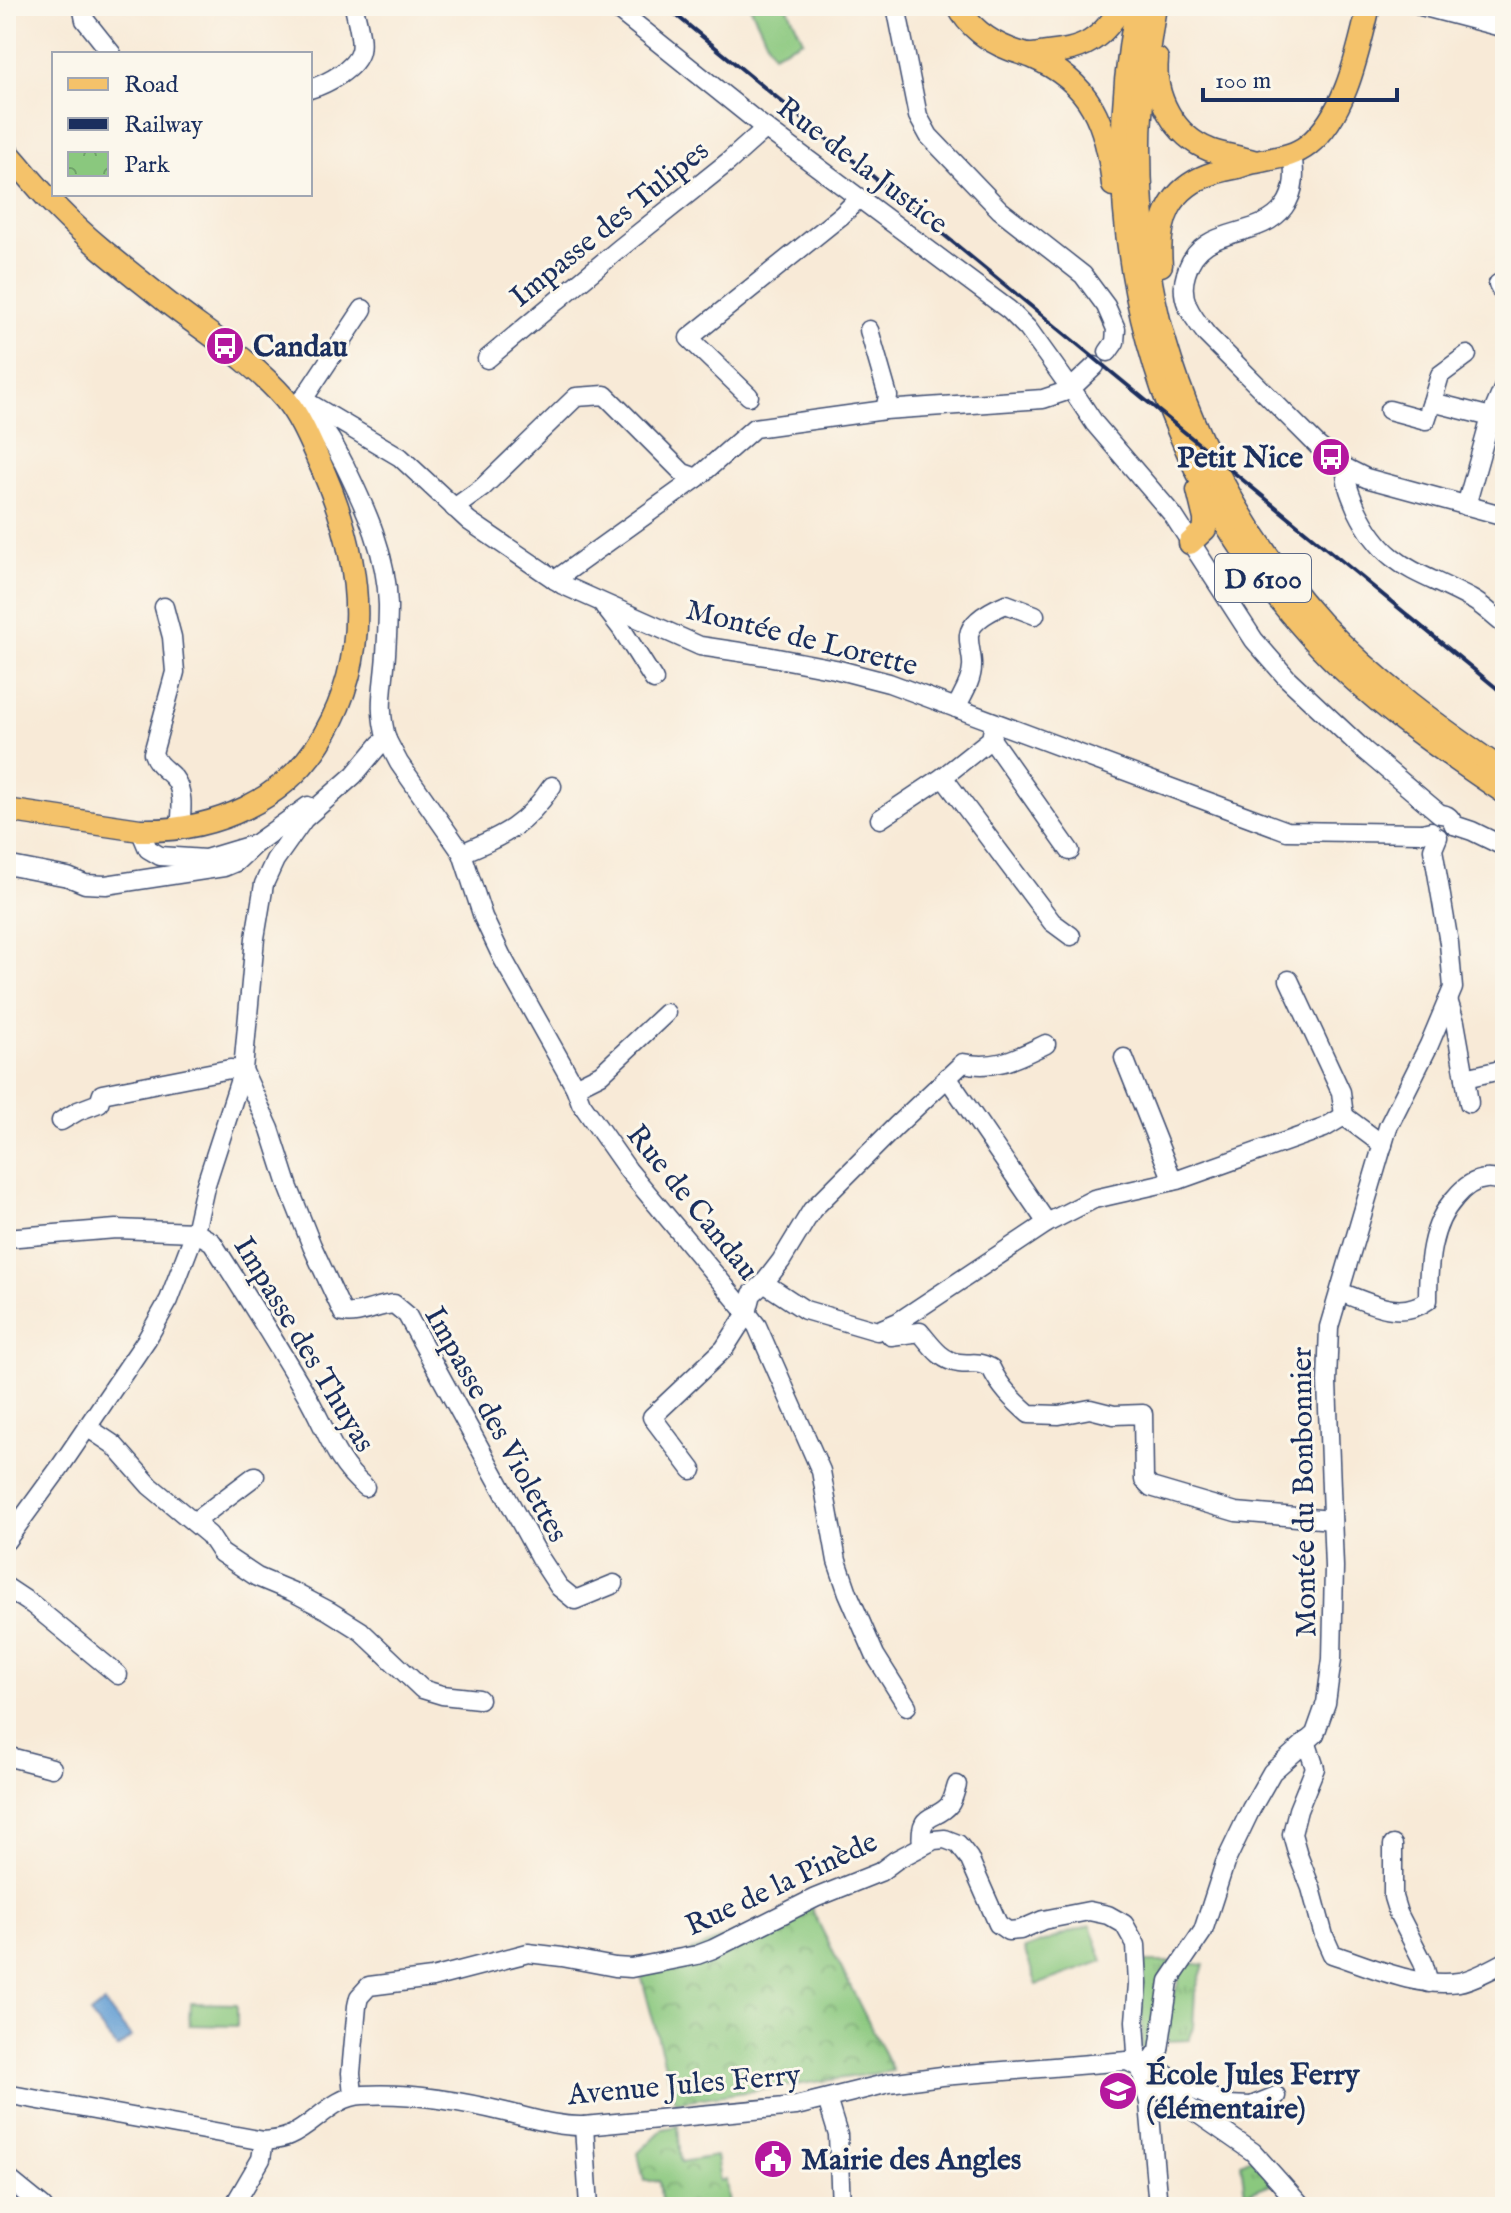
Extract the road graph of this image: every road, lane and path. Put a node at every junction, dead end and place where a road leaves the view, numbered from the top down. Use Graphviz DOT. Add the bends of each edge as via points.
graph roads {
  1 [pos="82,6"];
  2 [pos="354,6"];
  3 [pos="613,6"];
  4 [pos="896,6"];
  5 [pos="958,6"];
  6 [pos="1122,6"];
  7 [pos="1137,6"];
  8 [pos="1155,6"];
  9 [pos="1163,6"];
  10 [pos="1369,6"];
  11 [pos="1421,6"];
  12 [pos="1505,28"];
  13 [pos="110,52"];
  14 [pos="1030,55"];
  15 [pos="312,88"];
  16 [pos="766,128"];
  17 [pos="6,150"];
  18 [pos="1292,153"];
  19 [pos="1254,162"];
  20 [pos="14,174"];
  21 [pos="859,198"];
  22 [pos="1130,256"];
  23 [pos="363,309"];
  24 [pos="869,330"];
  25 [pos="1467,355"];
  26 [pos="487,359"];
  27 [pos="1505,384"];
  28 [pos="1070,388"];
  29 [pos="1182,391"];
  30 [pos="749,396"];
  31 [pos="1432,402"];
  32 [pos="298,409"];
  33 [pos="885,410"];
  34 [pos="1389,410"];
  35 [pos="1491,417"];
  36 [pos="1190,458"];
  37 [pos="1346,468"];
  38 [pos="697,478"];
  39 [pos="1466,506"];
  40 [pos="454,508"];
  41 [pos="1505,516"];
  42 [pos="1190,543"];
  43 [pos="555,580"];
  44 [pos="602,603"];
  45 [pos="164,607"];
  46 [pos="1035,615"];
  47 [pos="1505,625"];
  48 [pos="654,680"];
  49 [pos="956,708"];
  50 [pos="992,731"];
  51 [pos="387,740"];
  52 [pos="1505,772"];
  53 [pos="943,777"];
  54 [pos="552,786"];
  55 [pos="335,791"];
  56 [pos="1505,793"];
  57 [pos="6,810"];
  58 [pos="880,819"];
  59 [pos="1441,827"];
  60 [pos="140,830"];
  61 [pos="180,830"];
  62 [pos="255,844"];
  63 [pos="1505,847"];
  64 [pos="1070,851"];
  65 [pos="462,853"];
  66 [pos="6,865"];
  67 [pos="1071,936"];
  68 [pos="1289,980"];
  69 [pos="1448,1000"];
  70 [pos="666,1013"];
  71 [pos="1046,1044"];
  72 [pos="1124,1058"];
  73 [pos="1505,1069"];
  74 [pos="243,1070"];
  75 [pos="947,1077"];
  76 [pos="1465,1078"];
  77 [pos="575,1087"];
  78 [pos="1469,1103"];
  79 [pos="1344,1116"];
  80 [pos="61,1121"];
  81 [pos="1383,1145"];
  82 [pos="1173,1181"];
  83 [pos="1505,1182"];
  84 [pos="1047,1223"];
  85 [pos="195,1232"];
  86 [pos="6,1238"];
  87 [pos="764,1283"];
  88 [pos="1340,1292"];
  89 [pos="747,1313"];
  90 [pos="884,1328"];
  91 [pos="87,1427"];
  92 [pos="692,1470"];
  93 [pos="255,1476"];
  94 [pos="365,1487"];
  95 [pos="1332,1520"];
  96 [pos="12,1522"];
  97 [pos="194,1522"];
  98 [pos="6,1541"];
  99 [pos="614,1584"];
  100 [pos="6,1587"];
  101 [pos="118,1675"];
  102 [pos="479,1699"];
  103 [pos="907,1706"];
  104 [pos="1306,1741"];
  105 [pos="6,1756"];
  106 [pos="52,1768"];
  107 [pos="957,1785"];
  108 [pos="922,1845"];
  109 [pos="1393,1845"];
  110 [pos="1505,1962"];
  111 [pos="1429,1983"];
  112 [pos="1142,2068"];
  113 [pos="6,2094"];
  114 [pos="353,2095"];
  115 [pos="1276,2096"];
  116 [pos="827,2099"];
  117 [pos="584,2126"];
  118 [pos="264,2141"];
  119 [pos="6,2177"];
  120 [pos="43,2207"];
  121 [pos="233,2207"];
  122 [pos="589,2207"];
  123 [pos="841,2207"];
  124 [pos="1158,2207"];
  125 [pos="1302,2207"];
  1 -- 13 [label="street" via="85,20"];
  2 -- 15 [label="street" via="360,53 350,66"];
  3 -- 16 [label="street, Rue de la Justice"];
  4 -- 28 [label="street" via="918,116 929,136 1000,210 1083,275 1106,306 1116,329 1115,342"];
  5 -- 14 [label="main road" via="989,40"];
  6 -- 14 [label="main road" via="1088,43 1060,53"];
  7 -- 22 [label="main road, D 6100" via="1124,113"];
  8 -- 29 [label="main road, D 6100" via="1144,79 1142,202 1159,320"];
  9 -- 19 [label="main road" via="1156,67 1172,119 1198,144"];
  10 -- 18 [label="main road" via="1354,70 1330,121 1306,147"];
  11 -- 12 [label="street"];
  14 -- 22 [label="main road" via="1069,77 1090,102 1111,166 1117,215"];
  16 -- 21 [label="street, Rue de la Justice"];
  16 -- 26 [label="street, Impasse des Tulipes"];
  17 -- 20 [label="main road"];
  18 -- 19 [label="main road"];
  18 -- 37 [label="street" via="1294,184 1283,209 1265,222 1206,243 1189,264 1183,291 1186,305 1207,335"];
  19 -- 29 [label="main road" via="1194,181 1165,217 1160,233 1162,274"];
  20 -- 32 [label="main road" via="39,189 76,227"];
  21 -- 28 [label="street, Rue de la Justice" via="1009,310"];
  21 -- 30 [label="street" via="689,338"];
  22 -- 36 [label="main road, D 6100" via="1145,334"];
  23 -- 32 [label="street"];
  24 -- 33 [label="street" via="888,396"];
  25 -- 31 [label="street" via="1440,375"];
  27 -- 35 [label="street"];
  28 -- 33 [label="street" via="1043,399"];
  28 -- 42 [label="street, Rue de la Justice"];
  29 -- 52 [label="main road, D 6100" via="1237,508 1321,622 1405,700"];
  31 -- 34 [label="street" via="1426,420"];
  31 -- 35 [label="street"];
  32 -- 40 [label="street, Montée de Lorette" via="400,457"];
  32 -- 51 [label="street" via="335,447 383,557 388,602 380,705"];
  32 -- 61 [label="main road" via="336,502 356,578 354,649 346,685 318,746 282,785 225,818"];
  33 -- 38 [label="street" via="754,428"];
  35 -- 39 [label="street"];
  36 -- 42 [label="main road" via="1205,519 1205,529"];
  36 -- 56 [label="main road, D 6100" via="1250,561 1312,638 1416,731"];
  37 -- 39 [label="street"];
  37 -- 47 [label="street" via="1349,492 1382,550 1474,600"];
  38 -- 40 [label="street" via="683,473 605,395 576,397 482,488"];
  38 -- 43 [label="street"];
  39 -- 41 [label="street"];
  40 -- 43 [label="street, Montée de Lorette"];
  42 -- 59 [label="street, Rue de la Justice" via="1254,640 1287,678"];
  43 -- 44 [label="street, Montée de Lorette"];
  44 -- 48 [label="street"];
  44 -- 49 [label="street, Montée de Lorette" via="700,646 835,669"];
  45 -- 61 [label="street" via="175,672 153,753 180,787"];
  46 -- 49 [label="street" via="1006,604 972,625 971,679"];
  49 -- 50 [label="street, Montée de Lorette"];
  50 -- 53 [label="street"];
  50 -- 59 [label="street, Montée de Lorette" via="1287,831 1422,833"];
  50 -- 64 [label="street"];
  51 -- 55 [label="street"];
  51 -- 65 [label="street, Rue de Candau"];
  53 -- 58 [label="street"];
  53 -- 67 [label="street" via="1052,922"];
  54 -- 65 [label="street" via="536,810 506,834"];
  55 -- 62 [label="street"];
  55 -- 74 [label="street" via="304,819 264,884"];
  57 -- 60 [label="main road"];
  59 -- 63 [label="street" via="1484,836"];
  59 -- 69 [label="street, Montée du Bonbonnier" via="1433,849 1449,943 1453,988"];
  60 -- 61 [label="main road"];
  60 -- 62 [label="street" via="148,849 160,856 205,859"];
  62 -- 66 [label="street" via="224,867 106,885"];
  65 -- 77 [label="street, Rue de Candau" via="502,957"];
  68 -- 79 [label="street" via="1341,1092"];
  69 -- 76 [label="street"];
  69 -- 81 [label="street, Montée du Bonbonnier"];
  70 -- 77 [label="street" via="601,1074"];
  71 -- 75 [label="street" via="1009,1061 982,1067 963,1063"];
  72 -- 82 [label="street"];
  73 -- 76 [label="street"];
  74 -- 80 [label="street" via="102,1094 99,1103"];
  74 -- 85 [label="street"];
  74 -- 99 [label="street, Impasse des Violettes" via="343,1313 394,1304 407,1315 559,1587 575,1600"];
  75 -- 84 [label="street"];
  75 -- 87 [label="street" via="812,1210"];
  76 -- 78 [label="street"];
  77 -- 89 [label="street, Rue de Candau" via="628,1170"];
  79 -- 81 [label="street"];
  79 -- 82 [label="street" via="1324,1128"];
  81 -- 88 [label="street, Montée du Bonbonnier"];
  82 -- 84 [label="street" via="1094,1199"];
  83 -- 88 [label="street" via="1473,1182 1445,1208 1432,1246 1428,1300 1420,1306 1382,1308"];
  84 -- 90 [label="street"];
  85 -- 86 [label="street" via="116,1229"];
  85 -- 91 [label="street" via="169,1300"];
  85 -- 94 [label="street, Impasse des Thuyas" via="212,1242 309,1398 327,1440"];
  87 -- 89 [label="street, Rue de Candau" via="752,1294"];
  87 -- 90 [label="street, Rue de Candau" via="805,1310 877,1331"];
  88 -- 95 [label="street, Montée du Bonbonnier" via="1329,1327 1327,1382"];
  89 -- 92 [label="street" via="724,1349 652,1417"];
  89 -- 103 [label="street" via="821,1471 848,1593 875,1655"];
  90 -- 95 [label="street, Rue de Candau" via="891,1336 920,1332 941,1357 991,1368 1008,1395 1029,1414 1090,1409 1143,1414 1144,1480 1151,1487 1236,1512"];
  91 -- 96 [label="street"];
  91 -- 97 [label="street" via="114,1445 150,1486"];
  93 -- 97 [label="street"];
  95 -- 104 [label="street, Montée du Bonbonnier" via="1332,1659 1326,1703 1315,1734"];
  96 -- 98 [label="street"];
  97 -- 102 [label="street" via="221,1553 257,1577 361,1631 422,1689"];
  100 -- 101 [label="street"];
  104 -- 111 [label="street" via="1315,1768 1292,1834 1332,1954"];
  104 -- 112 [label="street, Montée du Bonbonnier" via="1272,1772 1251,1809 1225,1863 1203,1931 1169,1981 1159,2050"];
  105 -- 106 [label="street"];
  107 -- 108 [label="street" via="949,1805 920,1831"];
  108 -- 112 [label="street, Rue de la Pinède" via="945,1839 958,1844 998,1924 1008,1931 1089,1911 1124,1924 1136,1945 1136,2033"];
  108 -- 114 [label="street, Rue de la Pinède" via="880,1872 678,1960 631,1968 528,1953 432,1978 369,1986 357,2006"];
  109 -- 111 [label="street" via="1393,1897"];
  110 -- 111 [label="street" via="1461,1982"];
  112 -- 115 [label="street, Avenue Jules Ferry" via="1162,2072 1228,2105 1251,2106"];
  112 -- 116 [label="street, Avenue Jules Ferry" via="1127,2061 942,2076"];
  112 -- 124 [label="street"];
  112 -- 125 [label="street" via="1158,2086 1253,2152"];
  113 -- 118 [label="street"];
  114 -- 117 [label="street, Avenue Jules Ferry" via="466,2103"];
  114 -- 118 [label="street, Avenue Jules Ferry" via="289,2136"];
  116 -- 117 [label="street, Avenue Jules Ferry"];
  116 -- 123 [label="street" via="838,2135"];
  117 -- 122 [label="street"];
  118 -- 121 [label="street" via="261,2159"];
  119 -- 120 [label="street"];
}
